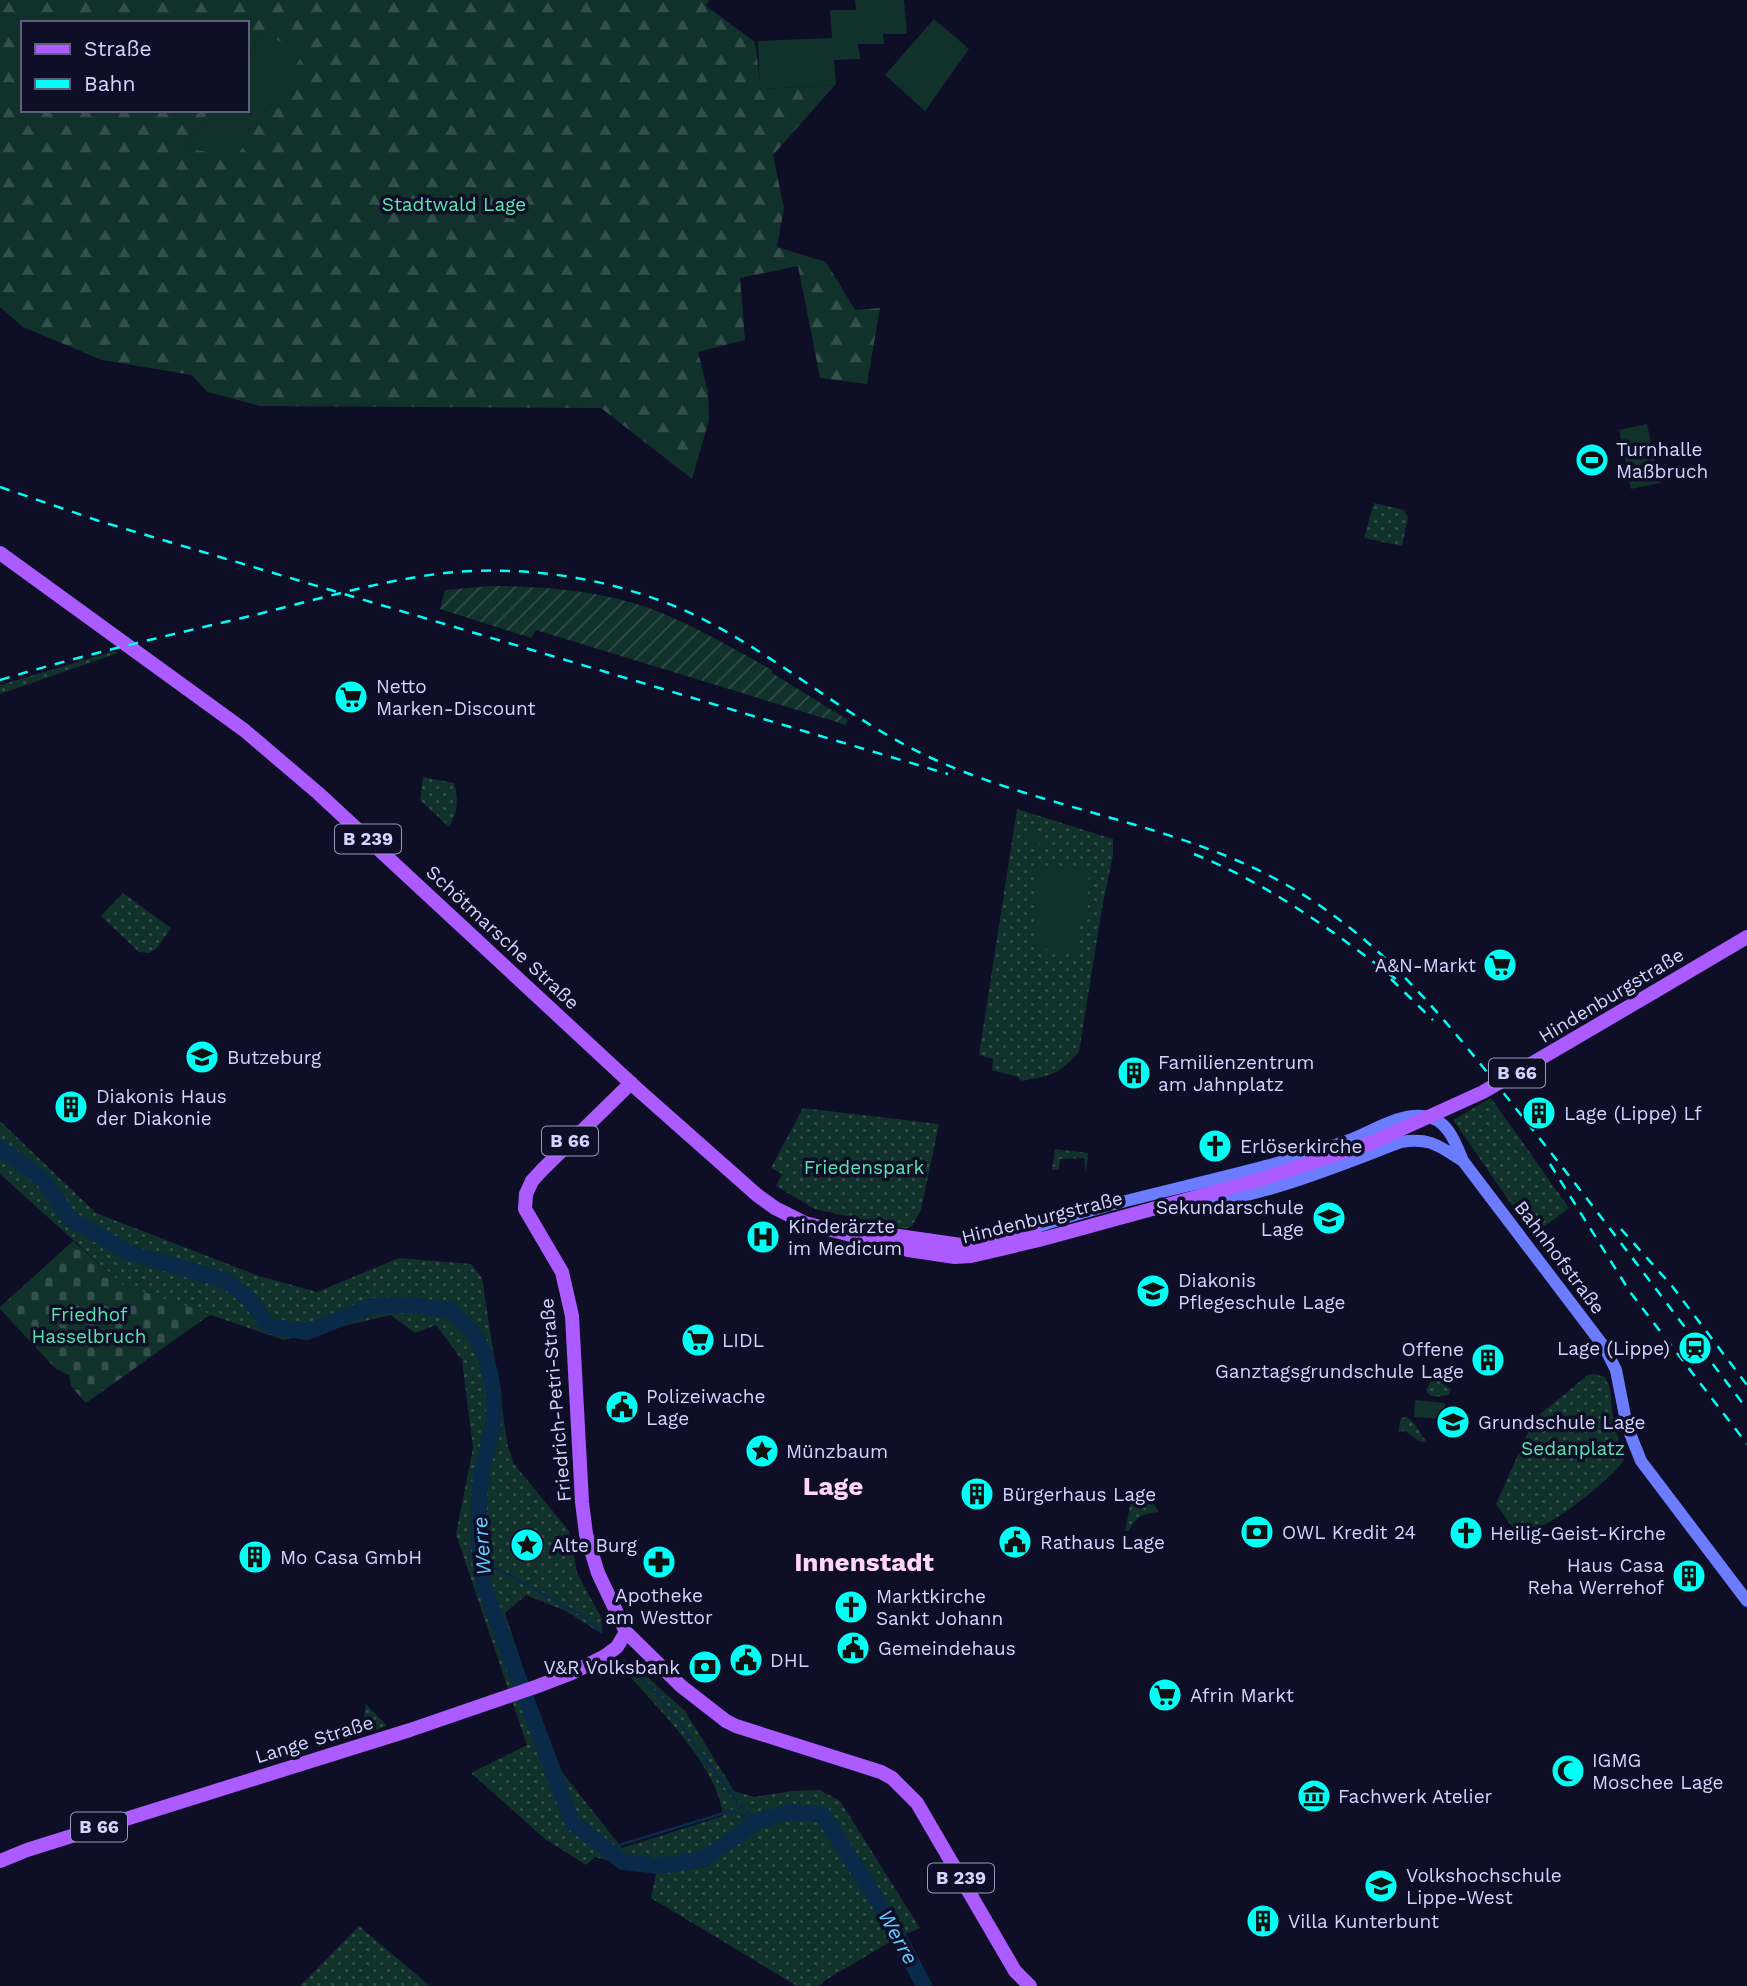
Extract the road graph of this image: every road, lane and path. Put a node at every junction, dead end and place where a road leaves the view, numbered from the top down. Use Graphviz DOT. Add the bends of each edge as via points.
graph roads {
  1 [pos="0,553"];
  2 [pos="1747,937"];
  3 [pos="631,1083"];
  4 [pos="1416,1116"];
  5 [pos="1452,1148"];
  6 [pos="1219,1190"];
  7 [pos="1160,1207"];
  8 [pos="822,1227"];
  9 [pos="1009,1237"];
  10 [pos="931,1254"];
  11 [pos="1747,1601"];
  12 [pos="626,1632"];
  13 [pos="0,1861"];
  14 [pos="1030,1986"];
  1 -- 3 [label="main road, Schötmarsche Straße / B 239" via="237,725 467,929"];
  2 -- 6 [label="main road, Hindenburgstraße / B 66, bridge" via="1492,1087 1435,1115 1303,1167"];
  3 -- 8 [label="main road, Schötmarsche Straße / B 66" via="775,1208"];
  3 -- 12 [label="main road, Friedrich-Petri-Straße / B 66" via="532,1181 525,1209 562,1272 572,1316 586,1534 598,1573"];
  4 -- 5 [label="main road, Bahnhofstraße" via="1441,1123 1450,1132"];
  4 -- 9 [label="main road, Hindenburgstraße" via="1270,1166 1084,1212"];
  5 -- 7 [label="main road, Hindenburgstraße" via="1423,1140 1401,1142 1264,1190 1217,1202"];
  5 -- 11 [label="main road, Bahnhofstraße" via="1609,1356 1641,1461"];
  6 -- 7 [label="main road, Hindenburgstraße / B 66"];
  6 -- 9 [label="main road, Hindenburgstraße / B 66"];
  7 -- 10 [label="main road, Hindenburgstraße / B 66" via="971,1256"];
  8 -- 9 [label="main road, Hindenburgstraße / B 66" via="961,1245"];
  8 -- 10 [label="main road, Schötmarsche Straße / B 66"];
  12 -- 13 [label="main road, Lange Straße / B 66" via="614,1649 572,1674"];
  12 -- 14 [label="main road, B 239" via="681,1686 726,1721 892,1778 917,1802 1015,1971"];
}
